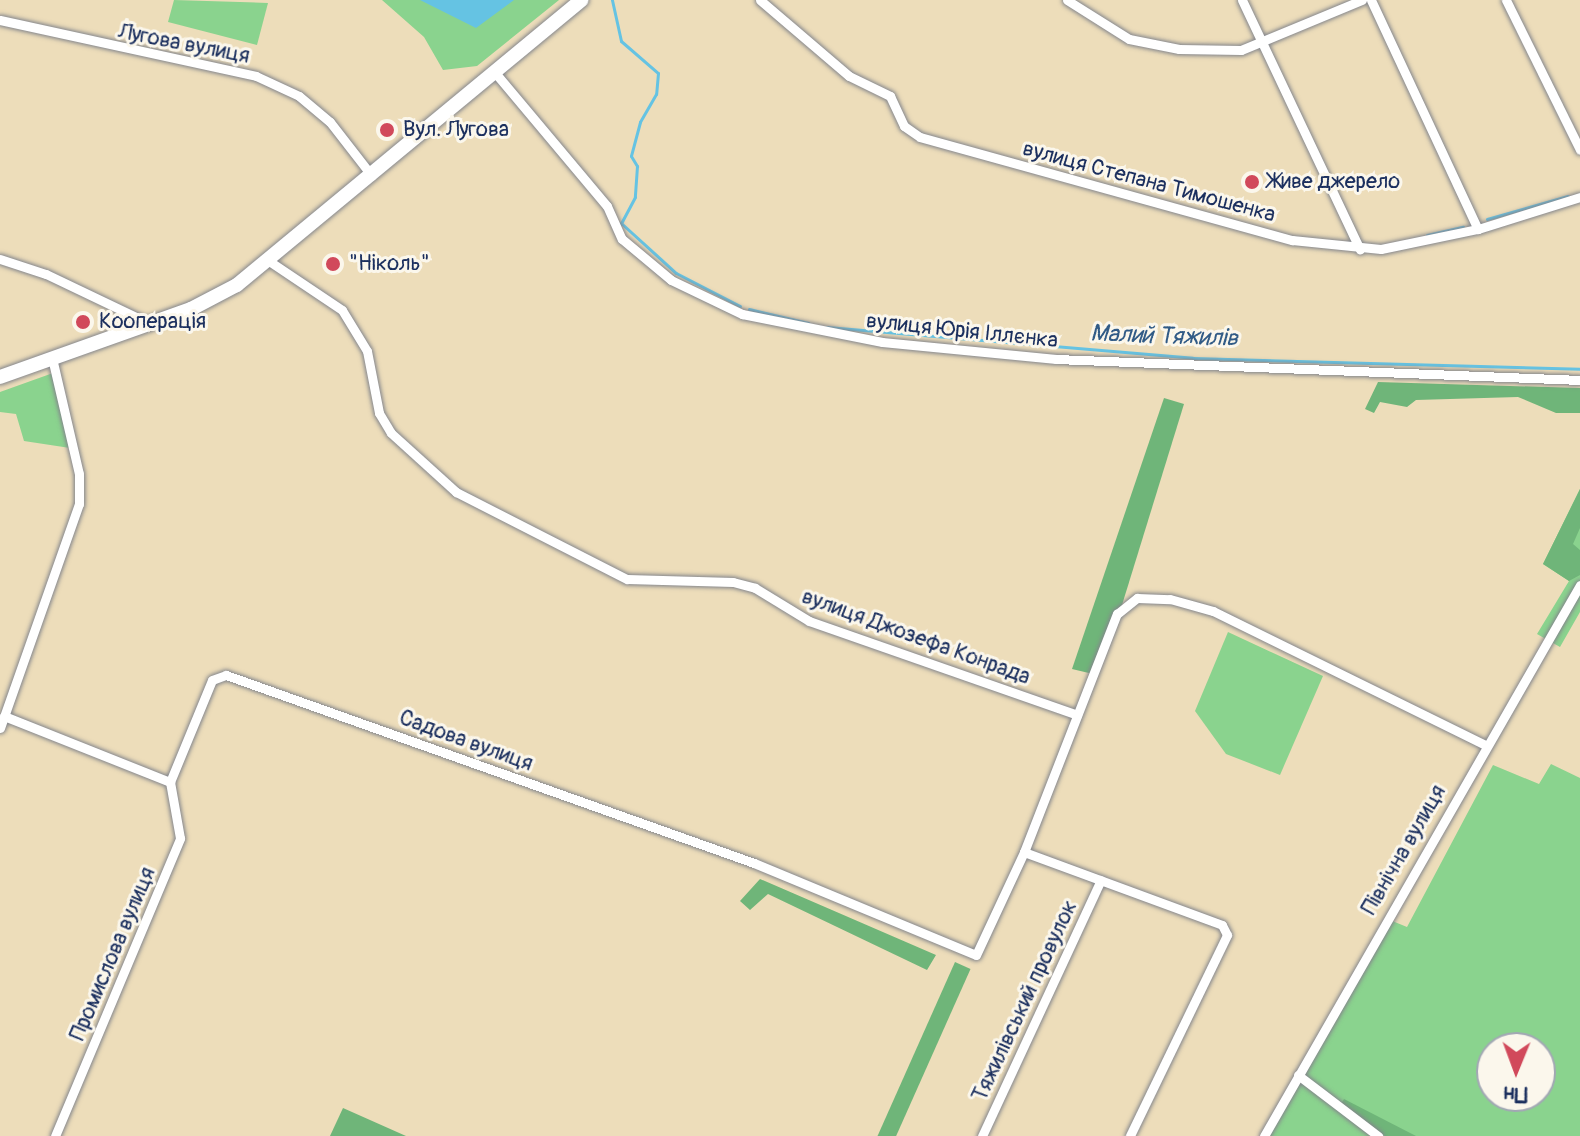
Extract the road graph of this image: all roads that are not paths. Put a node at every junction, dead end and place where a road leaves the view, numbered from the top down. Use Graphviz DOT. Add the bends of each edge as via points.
graph roads {
  1 [pos="581,0"];
  2 [pos="760,0"];
  3 [pos="1067,0"];
  4 [pos="1242,0"];
  5 [pos="1362,0"];
  6 [pos="1371,0"];
  7 [pos="1506,0"];
  8 [pos="0,20"];
  9 [pos="1262,45"];
  10 [pos="497,75"];
  11 [pos="1580,150"];
  12 [pos="372,176"];
  13 [pos="1580,197"];
  14 [pos="1478,229"];
  15 [pos="1360,250"];
  16 [pos="0,259"];
  17 [pos="269,261"];
  18 [pos="151,324"];
  19 [pos="52,358"];
  20 [pos="0,377"];
  21 [pos="1580,380"];
  22 [pos="1580,585"];
  23 [pos="1077,715"];
  24 [pos="4,716"];
  25 [pos="0,728"];
  26 [pos="1485,745"];
  27 [pos="170,782"];
  28 [pos="1024,852"];
  29 [pos="1101,880"];
  30 [pos="1298,1075"];
  31 [pos="55,1136"];
  32 [pos="982,1136"];
  33 [pos="1130,1136"];
  34 [pos="1264,1136"];
  35 [pos="1378,1136"];
  1 -- 10 [label="main road"];
  2 -- 15 [label="street, вулиця Степана Тимошенка" via="849,76 890,96 904,126 920,137 1292,240"];
  3 -- 9 [label="street" via="1091,20 1156,45 1241,50"];
  4 -- 9 [label="street"];
  5 -- 9 [label="street"];
  6 -- 14 [label="street"];
  7 -- 11 [label="street"];
  8 -- 12 [label="street, Лугова вулиця" via="256,76 299,96 330,122"];
  9 -- 15 [label="street"];
  10 -- 12 [label="main road"];
  10 -- 21 [label="street, вулиця Юрія Іллєнка" via="607,206 622,239 671,280 742,314 867,340 1056,359"];
  12 -- 17 [label="main road"];
  13 -- 14 [label="street, вулиця Степана Тимошенка"];
  14 -- 15 [label="street, вулиця Степана Тимошенка"];
  16 -- 18 [label="street" via="46,274"];
  17 -- 18 [label="main road" via="222,294"];
  17 -- 23 [label="street, вулиця Джозефа Конрада" via="342,310 367,351 379,413 391,433 456,492 627,579 733,582 755,588 809,621"];
  18 -- 19 [label="main road"];
  19 -- 20 [label="main road"];
  19 -- 24 [label="street" via="79,474 79,504"];
  22 -- 26 [label="street, Північна вулиця"];
  23 -- 26 [label="street" via="1122,605 1153,597 1213,611"];
  23 -- 28 [label="street"];
  24 -- 25 [label="street"];
  24 -- 27 [label="street"];
  26 -- 30 [label="street, Північна вулиця"];
  27 -- 28 [label="street, Садова вулиця" via="212,680 226,675 754,863 976,955"];
  27 -- 31 [label="street, Промислова вулиця" via="180,838"];
  28 -- 29 [label="street"];
  29 -- 32 [label="street, Тяжилівський провулок"];
  29 -- 33 [label="street" via="1222,925 1227,935"];
  30 -- 34 [label="street, Північна вулиця"];
  30 -- 35 [label="street"];
}
